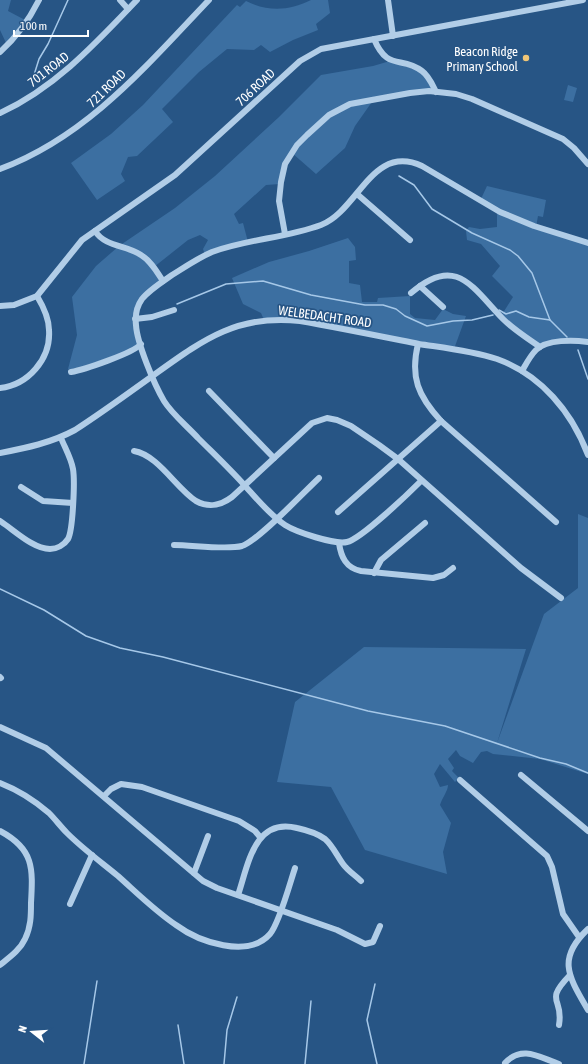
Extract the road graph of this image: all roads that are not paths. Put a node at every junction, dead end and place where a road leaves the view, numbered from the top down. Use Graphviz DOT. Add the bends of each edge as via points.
graph roads {
  1 [pos="39,0"];
  2 [pos="120,0"];
  3 [pos="137,0"];
  4 [pos="209,0"];
  5 [pos="388,0"];
  6 [pos="583,0"];
  7 [pos="128,9"];
  8 [pos="393,36"];
  9 [pos="374,39"];
  10 [pos="0,52"];
  11 [pos="436,92"];
  12 [pos="0,113"];
  13 [pos="588,164"];
  14 [pos="0,169"];
  15 [pos="357,194"];
  16 [pos="95,231"];
  17 [pos="285,234"];
  18 [pos="410,240"];
  19 [pos="588,243"];
  20 [pos="164,281"];
  21 [pos="420,286"];
  22 [pos="412,293"];
  23 [pos="37,296"];
  24 [pos="0,306"];
  25 [pos="443,307"];
  26 [pos="174,310"];
  27 [pos="135,319"];
  28 [pos="588,342"];
  29 [pos="141,344"];
  30 [pos="418,344"];
  31 [pos="540,347"];
  32 [pos="522,371"];
  33 [pos="71,372"];
  34 [pos="153,376"];
  35 [pos="0,388"];
  36 [pos="209,391"];
  37 [pos="441,421"];
  38 [pos="61,438"];
  39 [pos="134,451"];
  40 [pos="0,453"];
  41 [pos="588,455"];
  42 [pos="274,458"];
  43 [pos="398,459"];
  44 [pos="319,478"];
  45 [pos="421,481"];
  46 [pos="245,486"];
  47 [pos="21,487"];
  48 [pos="72,503"];
  49 [pos="338,512"];
  50 [pos="276,519"];
  51 [pos="0,521"];
  52 [pos="556,522"];
  53 [pos="425,523"];
  54 [pos="339,543"];
  55 [pos="174,545"];
  56 [pos="453,568"];
  57 [pos="374,573"];
  58 [pos="561,598"];
  59 [pos="0,727"];
  60 [pos="521,775"];
  61 [pos="460,780"];
  62 [pos="0,783"];
  63 [pos="104,796"];
  64 [pos="0,831"];
  65 [pos="588,831"];
  66 [pos="208,836"];
  67 [pos="260,838"];
  68 [pos="92,855"];
  69 [pos="295,868"];
  70 [pos="194,873"];
  71 [pos="362,880"];
  72 [pos="238,895"];
  73 [pos="70,904"];
  74 [pos="280,911"];
  75 [pos="380,926"];
  76 [pos="588,929"];
  77 [pos="579,937"];
  78 [pos="0,965"];
  79 [pos="570,975"];
  80 [pos="588,1010"];
  81 [pos="558,1025"];
  82 [pos="505,1063"];
  83 [pos="559,1064"];
  1 -- 10 [label="street" via="18,35"];
  2 -- 7 [label="street"];
  3 -- 7 [label="street, 701 ROAD"];
  4 -- 14 [label="street, 721 ROAD" via="109,102 91,117 43,150"];
  5 -- 8 [label="street"];
  6 -- 8 [label="street, 706 ROAD"];
  7 -- 12 [label="street, 701 ROAD" via="60,76 35,95"];
  8 -- 9 [label="street, 706 ROAD"];
  9 -- 11 [label="street" via="384,57 423,71"];
  9 -- 16 [label="street, 706 ROAD" via="321,49 305,57 175,175"];
  11 -- 13 [label="street" via="467,97 556,136 574,148"];
  11 -- 17 [label="street" via="410,93 350,104 329,115 307,135 285,164 281,182 279,201"];
  15 -- 17 [label="street" via="341,213 328,222"];
  15 -- 18 [label="street"];
  15 -- 19 [label="street" via="371,175 385,165 414,162 500,212"];
  16 -- 20 [label="street" via="101,238 144,256"];
  16 -- 23 [label="street, 706 ROAD" via="77,246"];
  17 -- 20 [label="street" via="213,252"];
  20 -- 27 [label="street" via="141,300"];
  21 -- 22 [label="street"];
  21 -- 25 [label="street"];
  21 -- 31 [label="street" via="441,275 459,278 483,297 513,328"];
  23 -- 24 [label="street, 706 ROAD" via="14,305"];
  23 -- 35 [label="street" via="45,310 49,330 48,347 44,357 34,371 22,381"];
  26 -- 27 [label="street"];
  27 -- 29 [label="street"];
  28 -- 31 [label="street" via="561,342"];
  29 -- 33 [label="street" via="132,351"];
  29 -- 34 [label="street"];
  30 -- 32 [label="street, WELBEDACHT ROAD" via="488,357"];
  30 -- 34 [label="street, WELBEDACHT ROAD" via="300,321 264,320 229,328 208,338"];
  30 -- 37 [label="street" via="415,366 418,386 428,406"];
  31 -- 32 [label="street"];
  32 -- 41 [label="street, WELBEDACHT ROAD" via="548,391 561,405 578,430"];
  34 -- 38 [label="street, WELBEDACHT ROAD" via="93,419"];
  34 -- 46 [label="street" via="168,406"];
  36 -- 42 [label="street"];
  37 -- 43 [label="street"];
  37 -- 52 [label="street"];
  38 -- 40 [label="street, WELBEDACHT ROAD"];
  38 -- 48 [label="street" via="73,469"];
  39 -- 46 [label="street" via="150,457 185,493 201,504 213,506 223,503"];
  42 -- 43 [label="street" via="309,425 332,418 351,426"];
  42 -- 46 [label="street"];
  43 -- 45 [label="street"];
  43 -- 49 [label="street"];
  44 -- 50 [label="street"];
  45 -- 54 [label="street" via="357,537"];
  45 -- 58 [label="street" via="518,566"];
  46 -- 50 [label="street"];
  47 -- 48 [label="street" via="43,501"];
  48 -- 51 [label="street" via="70,536 62,546 55,549 42,548"];
  50 -- 54 [label="street" via="291,528"];
  50 -- 55 [label="street" via="242,546"];
  53 -- 57 [label="street" via="383,558"];
  54 -- 57 [label="street" via="343,559 349,566 357,571"];
  56 -- 57 [label="street" via="444,575 433,578"];
  59 -- 63 [label="street" via="46,748"];
  60 -- 65 [label="street" via="539,787"];
  61 -- 77 [label="street" via="547,856 563,914"];
  62 -- 68 [label="street" via="36,802"];
  63 -- 67 [label="street" via="121,784 142,787 239,820 255,831"];
  63 -- 70 [label="street"];
  64 -- 78 [label="street" via="24,849 30,861 32,878 29,931 20,947"];
  66 -- 70 [label="street"];
  67 -- 71 [label="street" via="273,829 284,826 317,834 329,843 342,863"];
  67 -- 72 [label="street"];
  68 -- 73 [label="street"];
  68 -- 74 [label="street" via="176,926 225,946 242,947 261,942 274,928"];
  69 -- 74 [label="street"];
  70 -- 72 [label="street" via="203,881"];
  72 -- 74 [label="street"];
  74 -- 75 [label="street" via="337,930 365,944 373,942"];
  76 -- 77 [label="street"];
  77 -- 79 [label="street" via="573,944 569,958"];
  79 -- 80 [label="street"];
  79 -- 81 [label="street" via="555,992 560,1018"];
  82 -- 83 [label="street" via="516,1054 528,1053"];
}
